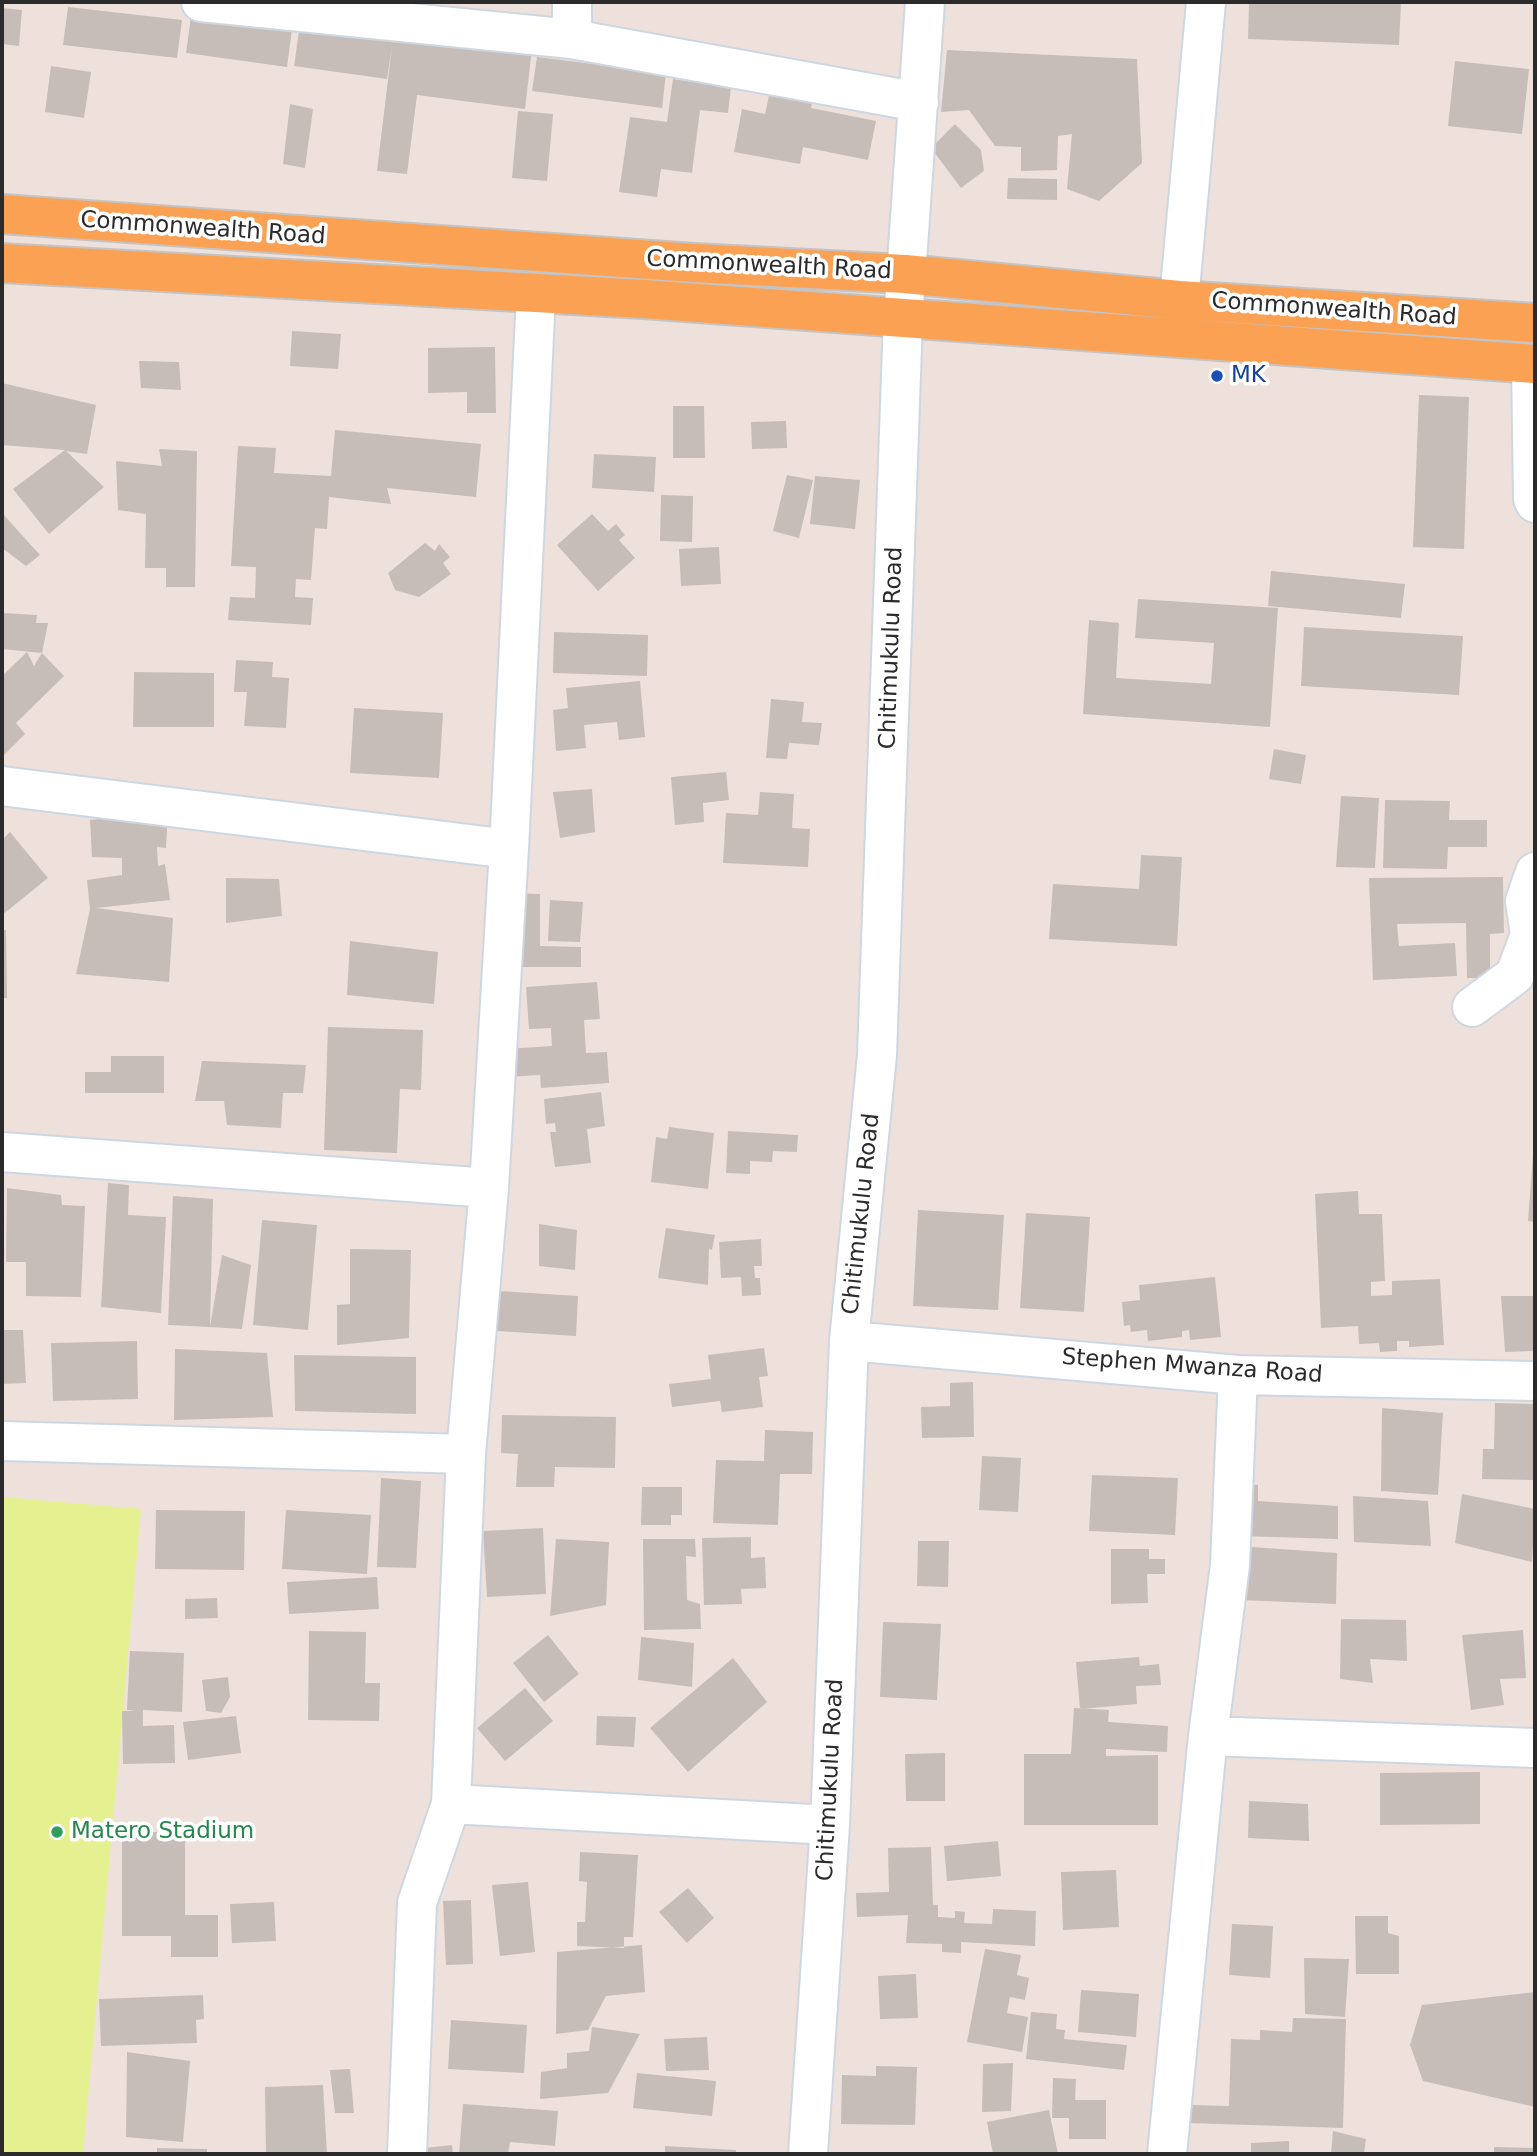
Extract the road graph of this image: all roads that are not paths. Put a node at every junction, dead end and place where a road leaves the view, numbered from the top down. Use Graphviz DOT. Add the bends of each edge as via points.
graph roads {
  1 [pos="201,2"];
  2 [pos="925,2"];
  3 [pos="1206,2"];
  4 [pos="572,20"];
  5 [pos="919,102"];
  6 [pos="2,214"];
  7 [pos="2,263"];
  8 [pos="905,274"];
  9 [pos="536,295"];
  10 [pos="1179,300"];
  11 [pos="903,319"];
  12 [pos="1535,323"];
  13 [pos="1533,364"];
  14 [pos="1535,503"];
  15 [pos="2,786"];
  16 [pos="509,849"];
  17 [pos="1535,872"];
  18 [pos="1472,1007"];
  19 [pos="2,1152"];
  20 [pos="489,1188"];
  21 [pos="849,1341"];
  22 [pos="1238,1375"];
  23 [pos="1535,1381"];
  24 [pos="2,1441"];
  25 [pos="466,1454"];
  26 [pos="1208,1736"];
  27 [pos="1535,1748"];
  28 [pos="451,1804"];
  29 [pos="830,1825"];
  30 [pos="407,2154"];
  31 [pos="808,2154"];
  32 [pos="1167,2154"];
  1 -- 4 [label="street"];
  2 -- 5 [label="street, Chitimukulu Road"];
  3 -- 10 [label="street"];
  4 -- 5 [label="street"];
  5 -- 8 [label="street, Chitimukulu Road"];
  6 -- 8 [label="main road, Commonwealth Road"];
  7 -- 9 [label="main road, Commonwealth Road"];
  8 -- 10 [label="main road, Commonwealth Road"];
  8 -- 11 [label="street, Chitimukulu Road"];
  9 -- 11 [label="main road, Commonwealth Road"];
  9 -- 16 [label="street"];
  10 -- 12 [label="main road, Commonwealth Road"];
  11 -- 13 [label="main road, Commonwealth Road"];
  11 -- 21 [label="street, Chitimukulu Road" via="877,1055"];
  13 -- 14 [label="street"];
  15 -- 16 [label="street"];
  16 -- 20 [label="street"];
  17 -- 18 [label="street" via="1525,901 1530,935 1515,975"];
  19 -- 20 [label="street"];
  20 -- 25 [label="street"];
  21 -- 22 [label="street, Stephen Mwanza Road"];
  21 -- 29 [label="street, Chitimukulu Road"];
  22 -- 23 [label="street, Stephen Mwanza Road"];
  22 -- 26 [label="street" via="1230,1565"];
  24 -- 25 [label="street"];
  25 -- 28 [label="street"];
  26 -- 27 [label="street"];
  26 -- 32 [label="street"];
  28 -- 29 [label="street"];
  28 -- 30 [label="street" via="417,1903"];
  29 -- 31 [label="street, Chitimukulu Road"];
}
